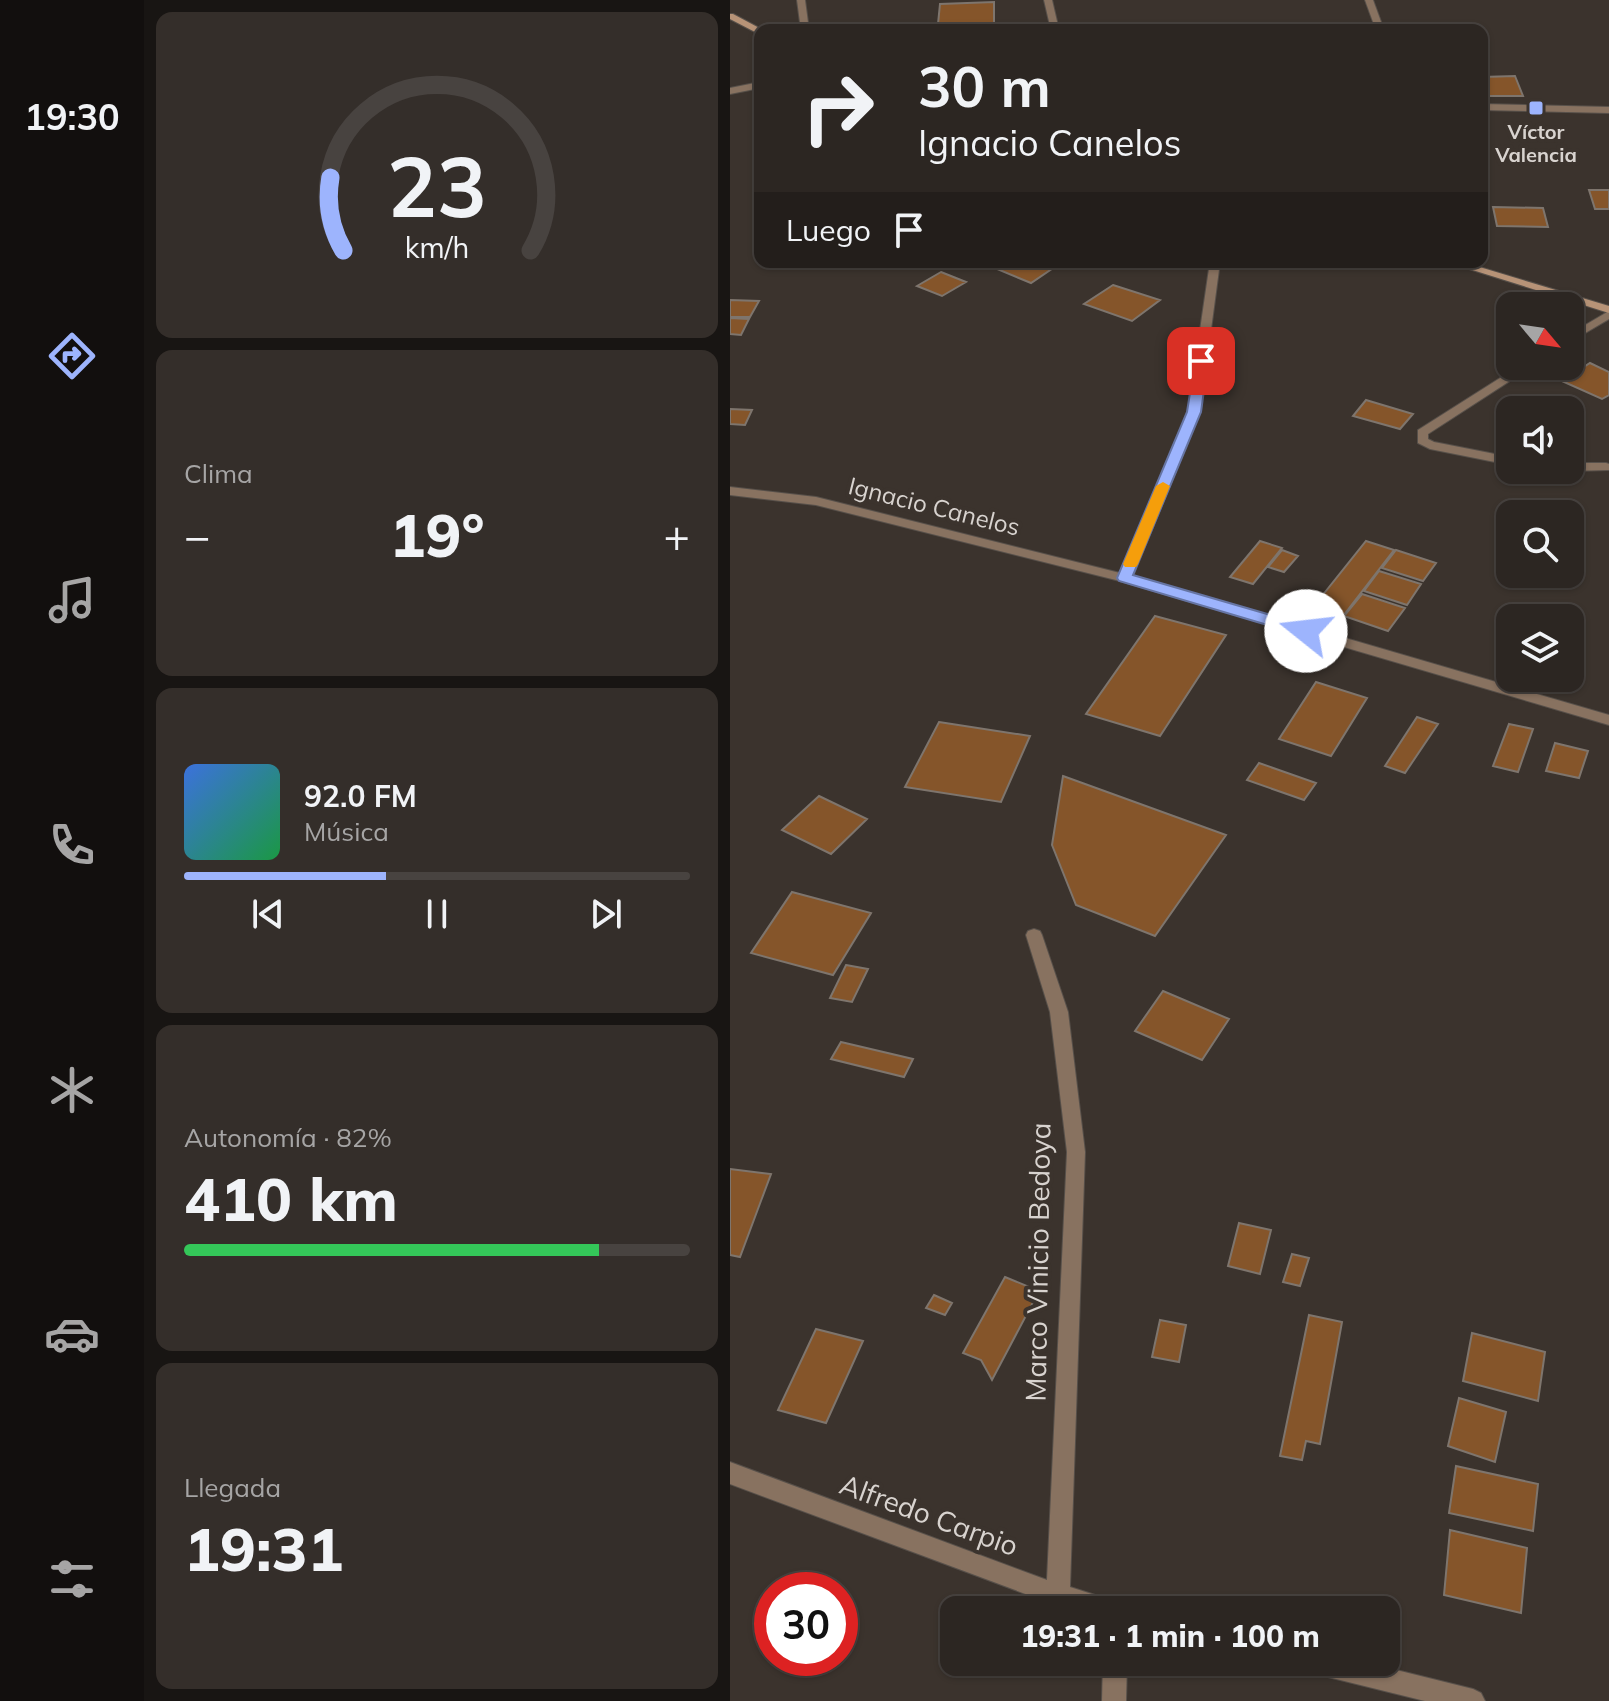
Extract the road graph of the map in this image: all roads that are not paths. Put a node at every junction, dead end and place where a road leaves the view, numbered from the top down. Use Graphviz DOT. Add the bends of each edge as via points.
graph roads {
  1 [pos="801,0"];
  2 [pos="1048,0"];
  3 [pos="1369,0"];
  4 [pos="730,16"];
  5 [pos="804,24"];
  6 [pos="1054,24"];
  7 [pos="1378,24"];
  8 [pos="754,28"];
  9 [pos="754,86"];
  10 [pos="730,91"];
  11 [pos="1488,107"];
  12 [pos="1609,110"];
  13 [pos="1214,268"];
  14 [pos="1471,268"];
  15 [pos="1609,312"];
  16 [pos="1584,329"];
  17 [pos="1505,380"];
  18 [pos="1496,458"];
  19 [pos="1584,467"];
  20 [pos="1606,467"];
  21 [pos="730,491"];
  22 [pos="1125,578"];
  23 [pos="1609,720"];
  24 [pos="1034,935"];
  25 [pos="730,1473"];
  26 [pos="1058,1595"];
  27 [pos="1061,1596"];
  28 [pos="1115,1676"];
  29 [pos="1372,1676"];
  30 [pos="1114,1701"];
  31 [pos="1473,1701"];
  1 -- 5 [label="street"];
  2 -- 6 [label="street"];
  3 -- 7 [label="street"];
  4 -- 8 [label="street"];
  9 -- 10 [label="street"];
  11 -- 12 [label="street"];
  13 -- 22 [label="street" via="1194,412"];
  14 -- 15 [label="street"];
  15 -- 16 [label="street"];
  17 -- 18 [label="street" via="1422,433 1430,445"];
  19 -- 20 [label="street"];
  21 -- 22 [label="street, Ignacio Canelos" via="816,501"];
  22 -- 23 [label="street, Ignacio Canelos"];
  24 -- 26 [label="street, Marco Vinicio Bedoya" via="1059,1012 1076,1152"];
  25 -- 26 [label="street, Alfredo Carpio"];
  26 -- 27 [label="street, Alfredo Carpio"];
  28 -- 30 [label="street"];
  29 -- 31 [label="street"];
}
